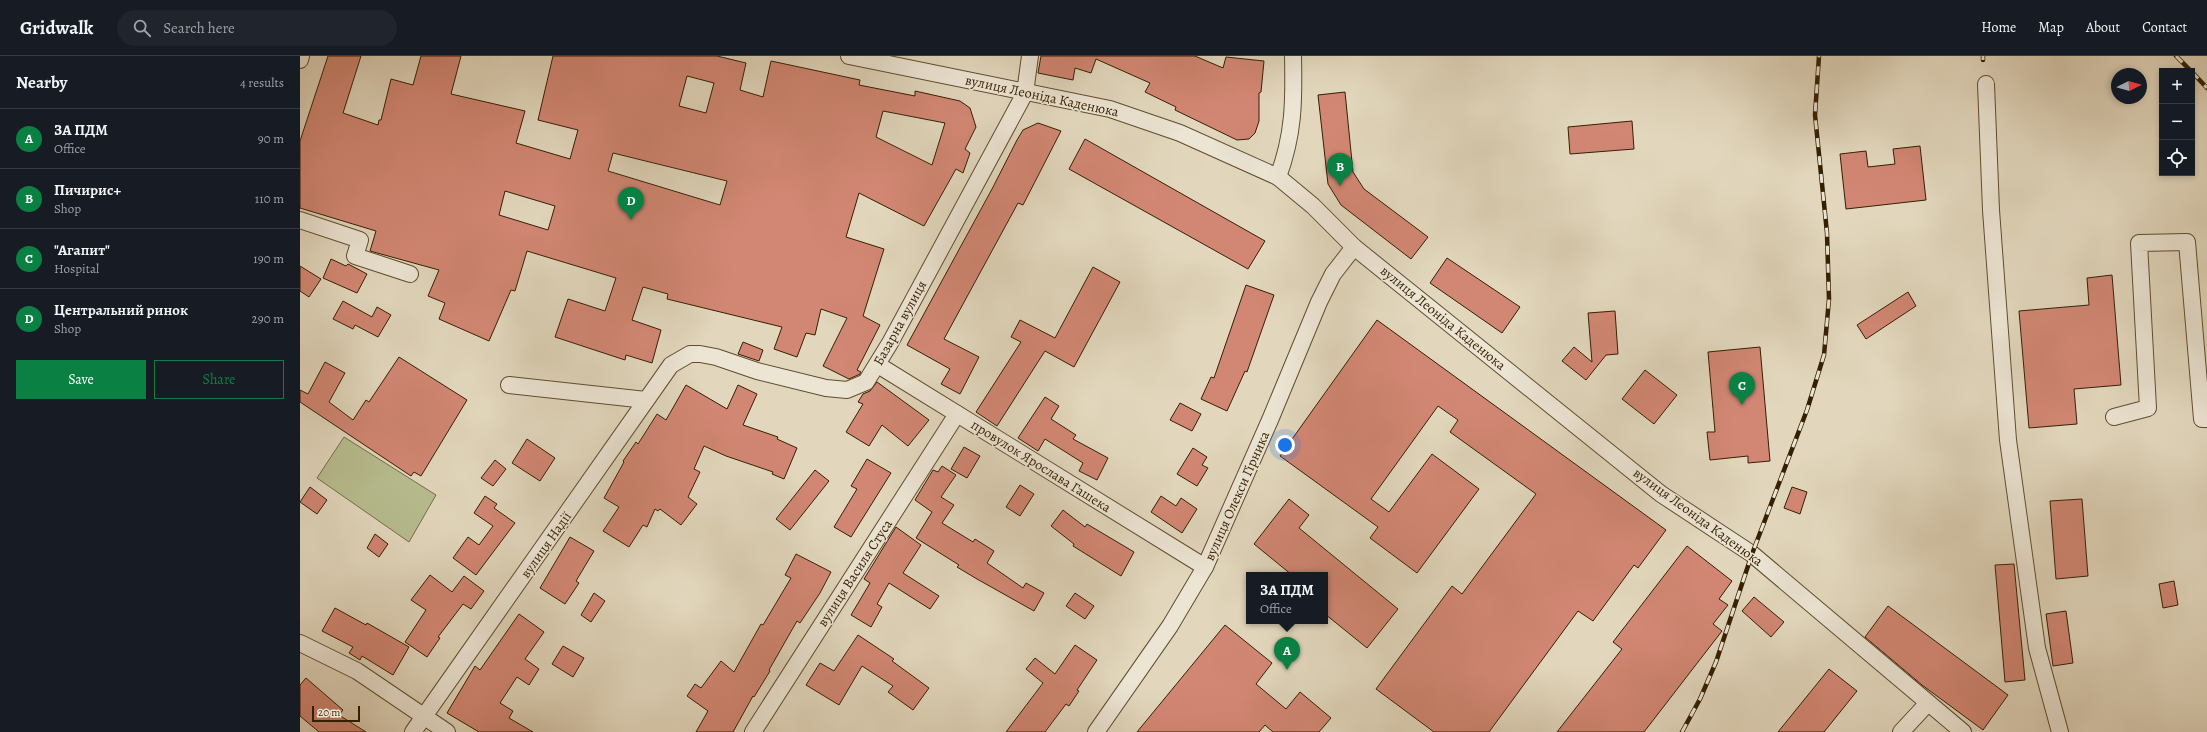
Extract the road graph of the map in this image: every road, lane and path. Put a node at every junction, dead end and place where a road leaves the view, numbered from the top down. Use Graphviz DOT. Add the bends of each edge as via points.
graph roads {
  1 [pos="301,56"];
  2 [pos="849,56"];
  3 [pos="1030,56"];
  4 [pos="1293,56"];
  5 [pos="300,60"];
  6 [pos="1986,84"];
  7 [pos="1025,93"];
  8 [pos="1278,177"];
  9 [pos="300,220"];
  10 [pos="1354,247"];
  11 [pos="410,274"];
  12 [pos="679,358"];
  13 [pos="878,365"];
  14 [pos="509,385"];
  15 [pos="646,400"];
  16 [pos="957,414"];
  17 [pos="2114,417"];
  18 [pos="2207,419"];
  19 [pos="1205,567"];
  20 [pos="300,643"];
  21 [pos="1927,704"];
  22 [pos="424,718"];
  23 [pos="413,732"];
  24 [pos="447,732"];
  25 [pos="753,732"];
  26 [pos="1096,732"];
  27 [pos="1901,732"];
  28 [pos="1963,732"];
  29 [pos="2060,732"];
  1 -- 5 [label="street"];
  2 -- 7 [label="street, вулиця Леоніда Каденюка"];
  3 -- 7 [label="street"];
  4 -- 8 [label="street" via="1293,118 1290,142"];
  6 -- 29 [label="street" via="1991,210 2008,440 2037,648"];
  7 -- 8 [label="street, вулиця Леоніда Каденюка" via="1110,109 1180,133"];
  7 -- 13 [label="street, Базарна вулиця"];
  8 -- 10 [label="street, вулиця Леоніда Каденюка" via="1313,206"];
  9 -- 11 [label="street" via="360,240 355,256"];
  10 -- 19 [label="street, вулиця Олекси Гірника" via="1333,274 1319,302"];
  10 -- 21 [label="street, вулиця Леоніда Каденюка" via="1662,494 1752,554"];
  12 -- 13 [label="street, Базарна вулиця" via="690,354 716,357 757,371 826,388 847,390 866,382"];
  12 -- 15 [label="street, вулиця Надії"];
  13 -- 16 [label="street, провулок Ярослава Гашека"];
  14 -- 15 [label="street"];
  15 -- 22 [label="street, вулиця Надії"];
  16 -- 19 [label="street, провулок Ярослава Гашека"];
  16 -- 25 [label="street, вулиця Василя Стуса"];
  17 -- 18 [label="street" via="2148,408 2139,242 2187,242 2202,419"];
  19 -- 26 [label="street, вулиця Олекси Гірника" via="1170,626"];
  20 -- 22 [label="street" via="357,671"];
  21 -- 27 [label="street"];
  21 -- 28 [label="street, вулиця Леоніда Каденюка"];
  22 -- 23 [label="street, вулиця Надії"];
  22 -- 24 [label="street"];
}
